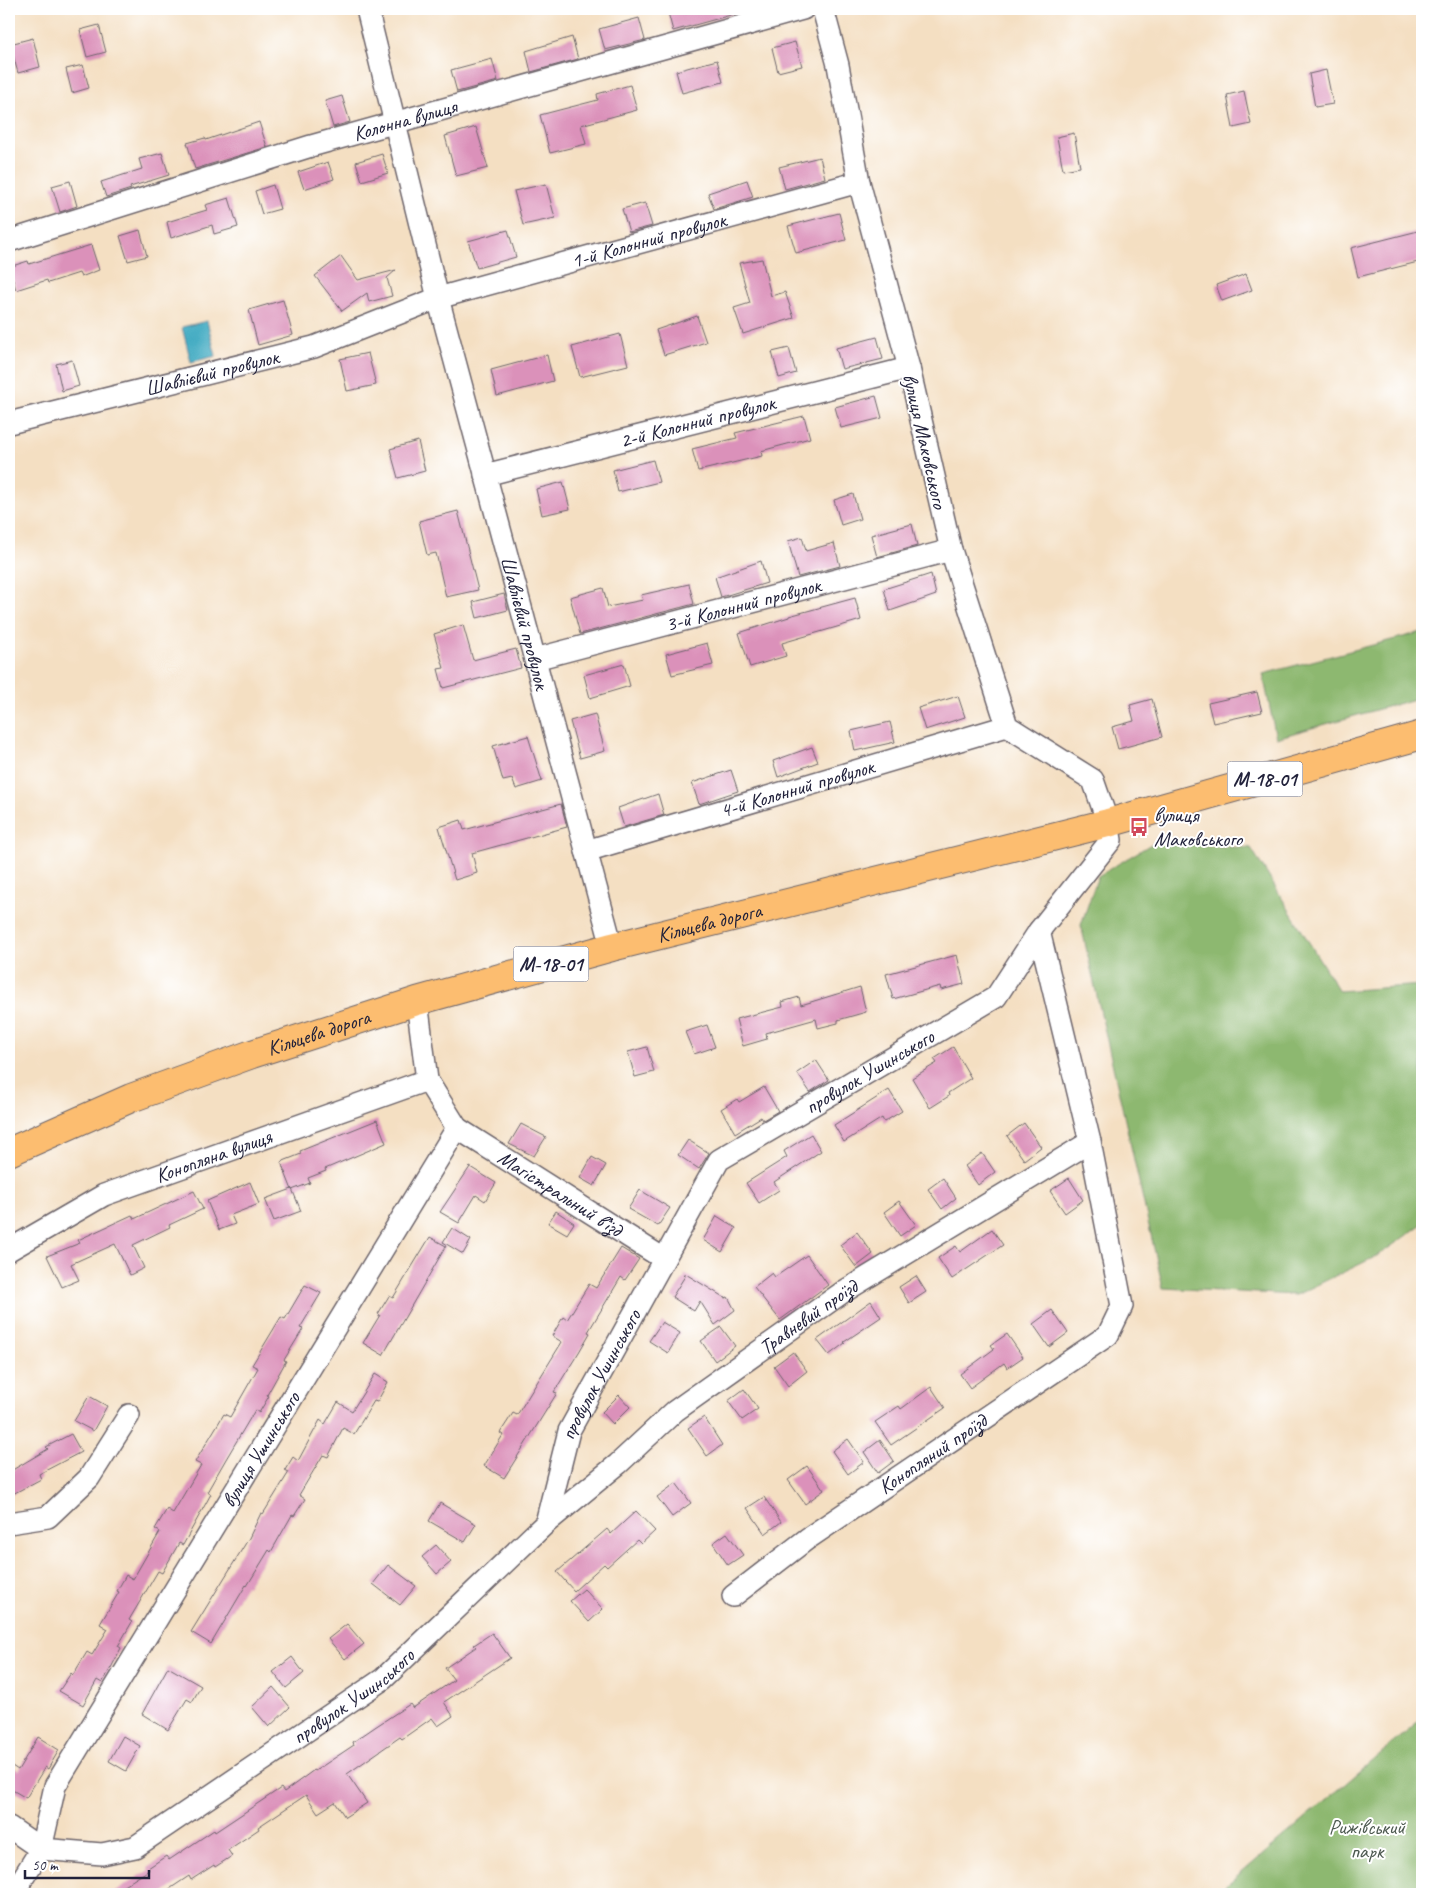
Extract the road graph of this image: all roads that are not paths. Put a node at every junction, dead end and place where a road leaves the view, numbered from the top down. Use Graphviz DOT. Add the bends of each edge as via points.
graph roads {
  1 [pos="368,9"];
  2 [pos="803,9"];
  3 [pos="823,9"];
  4 [pos="395,123"];
  5 [pos="859,182"];
  6 [pos="9,241"];
  7 [pos="438,298"];
  8 [pos="909,368"];
  9 [pos="9,423"];
  10 [pos="485,475"];
  11 [pos="951,550"];
  12 [pos="535,659"];
  13 [pos="1007,726"];
  14 [pos="1422,735"];
  15 [pos="1108,823"];
  16 [pos="586,851"];
  17 [pos="1039,931"];
  18 [pos="612,948"];
  19 [pos="417,1001"];
  20 [pos="428,1080"];
  21 [pos="457,1128"];
  22 [pos="1090,1142"];
  23 [pos="9,1152"];
  24 [pos="9,1250"];
  25 [pos="664,1259"];
  26 [pos="129,1414"];
  27 [pos="9,1523"];
  28 [pos="546,1523"];
  29 [pos="733,1596"];
  30 [pos="9,1827"];
  31 [pos="41,1848"];
  32 [pos="13,1894"];
  1 -- 4 [label="street, Шавлієвий провулок"];
  2 -- 4 [label="street, Колонна вулиця"];
  3 -- 5 [label="street, вулиця Маковського" via="838,65"];
  4 -- 6 [label="street, Колонна вулиця"];
  4 -- 7 [label="street, Шавлієвий провулок"];
  5 -- 7 [label="street, 1-й Колонний провулок"];
  5 -- 8 [label="street, вулиця Маковського"];
  7 -- 9 [label="street, Шавлієвий провулок" via="314,347"];
  7 -- 10 [label="street, Шавлієвий провулок"];
  8 -- 10 [label="street, 2-й Колонний провулок"];
  8 -- 11 [label="street, вулиця Маковського"];
  10 -- 12 [label="street, Шавлієвий провулок"];
  11 -- 12 [label="street, 3-й Колонний провулок"];
  11 -- 13 [label="street, вулиця Маковського"];
  12 -- 16 [label="street, Шавлієвий провулок"];
  13 -- 15 [label="street" via="1093,780"];
  13 -- 16 [label="street, 4-й Колонний провулок"];
  14 -- 15 [label="highway, Кільцева дорога / М-18-01"];
  15 -- 17 [label="street, провулок Ушинського" via="1111,840"];
  15 -- 18 [label="highway, Кільцева дорога / М-18-01"];
  16 -- 18 [label="street, Шавлієвий провулок"];
  17 -- 22 [label="street"];
  17 -- 25 [label="street, провулок Ушинського" via="996,997 718,1160"];
  18 -- 19 [label="highway, Кільцева дорога / М-18-01"];
  19 -- 20 [label="street"];
  19 -- 23 [label="highway, Кільцева дорога / М-18-01" via="252,1054 131,1098"];
  20 -- 21 [label="street"];
  20 -- 24 [label="street, Конопляна вулиця" via="104,1196"];
  21 -- 25 [label="street, Магістральний в’їзд"];
  21 -- 31 [label="street, вулиця Ушинського" via="55,1786"];
  22 -- 28 [label="street, Травневий проїзд" via="843,1292 675,1411 618,1464"];
  22 -- 29 [label="street, Конопляний проїзд" via="1122,1306 1108,1336 807,1539"];
  25 -- 28 [label="street, провулок Ушинського" via="569,1431"];
  26 -- 27 [label="street" via="88,1478 48,1517"];
  28 -- 31 [label="street, провулок Ушинського" via="383,1679 135,1847 102,1854"];
  30 -- 31 [label="street"];
  31 -- 32 [label="street, вулиця Ушинського"];
}
